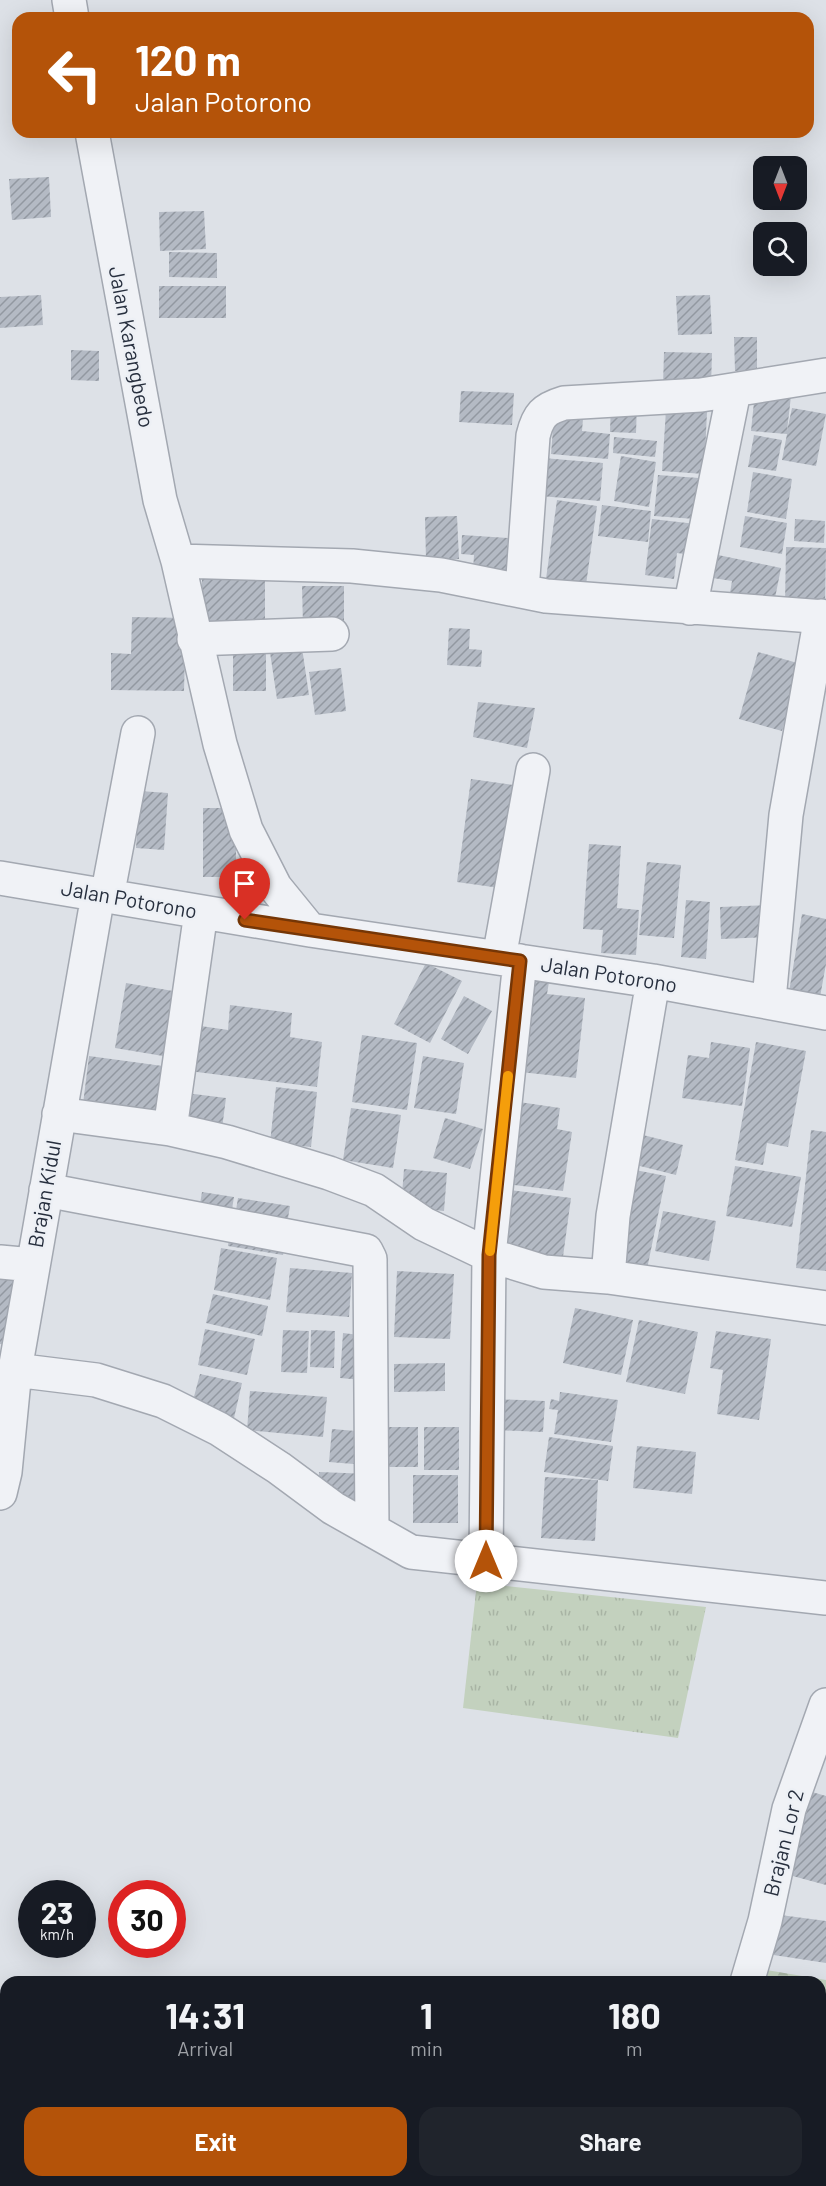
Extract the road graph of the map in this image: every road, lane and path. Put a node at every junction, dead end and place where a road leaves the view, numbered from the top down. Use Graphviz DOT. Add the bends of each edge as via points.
graph roads {
  1 [pos="93,138"];
  2 [pos="826,375"];
  3 [pos="734,391"];
  4 [pos="178,561"];
  5 [pos="522,591"];
  6 [pos="690,608"];
  7 [pos="824,616"];
  8 [pos="332,634"];
  9 [pos="194,639"];
  10 [pos="138,733"];
  11 [pos="533,770"];
  12 [pos="0,878"];
  13 [pos="102,896"];
  14 [pos="201,912"];
  15 [pos="310,930"];
  16 [pos="509,960"];
  17 [pos="653,981"];
  18 [pos="769,1000"];
  19 [pos="826,1012"];
  20 [pos="59,1114"];
  21 [pos="170,1129"];
  22 [pos="46,1190"];
  23 [pos="489,1255"];
  24 [pos="0,1262"];
  25 [pos="33,1265"];
  26 [pos="608,1277"];
  27 [pos="826,1308"];
  28 [pos="15,1370"];
  29 [pos="0,1493"];
  30 [pos="372,1530"];
  31 [pos="486,1561"];
  32 [pos="826,1598"];
  33 [pos="826,1705"];
  34 [pos="749,1976"];
  1 -- 4 [label="street, Jalan Karangbedo" via="160,500"];
  2 -- 3 [label="street"];
  3 -- 5 [label="street" via="564,404 548,408 537,418"];
  3 -- 6 [label="street"];
  4 -- 5 [label="street" via="352,566 441,575"];
  4 -- 9 [label="street, Jalan Karangbedo"];
  5 -- 6 [label="street"];
  6 -- 7 [label="street"];
  7 -- 18 [label="street" via="786,815"];
  8 -- 9 [label="street"];
  9 -- 15 [label="street, Jalan Karangbedo" via="246,830 275,887"];
  10 -- 13 [label="street, Brajan Kidul"];
  11 -- 16 [label="street"];
  12 -- 13 [label="street, Jalan Potorono"];
  13 -- 14 [label="street, Jalan Potorono"];
  13 -- 20 [label="street, Brajan Kidul"];
  14 -- 15 [label="street, Jalan Potorono"];
  14 -- 21 [label="street"];
  15 -- 16 [label="street, Jalan Potorono"];
  16 -- 17 [label="street, Jalan Potorono"];
  16 -- 23 [label="street"];
  17 -- 18 [label="street, Jalan Potorono"];
  17 -- 26 [label="street" via="613,1216"];
  18 -- 19 [label="street, Jalan Potorono"];
  20 -- 21 [label="street"];
  20 -- 22 [label="street, Brajan Kidul"];
  21 -- 23 [label="street" via="227,1142 365,1187 424,1224"];
  22 -- 25 [label="street, Brajan Kidul"];
  22 -- 30 [label="street" via="366,1251 370,1259"];
  23 -- 26 [label="street" via="544,1272"];
  23 -- 31 [label="street"];
  24 -- 25 [label="street"];
  25 -- 28 [label="street, Brajan Kidul"];
  26 -- 27 [label="street"];
  28 -- 29 [label="street, Brajan Kidul"];
  28 -- 30 [label="street" via="96,1380 163,1401 219,1429 333,1508"];
  30 -- 31 [label="street" via="411,1552"];
  31 -- 32 [label="street"];
  33 -- 34 [label="street, Brajan Lor 2" via="789,1809"];
}
